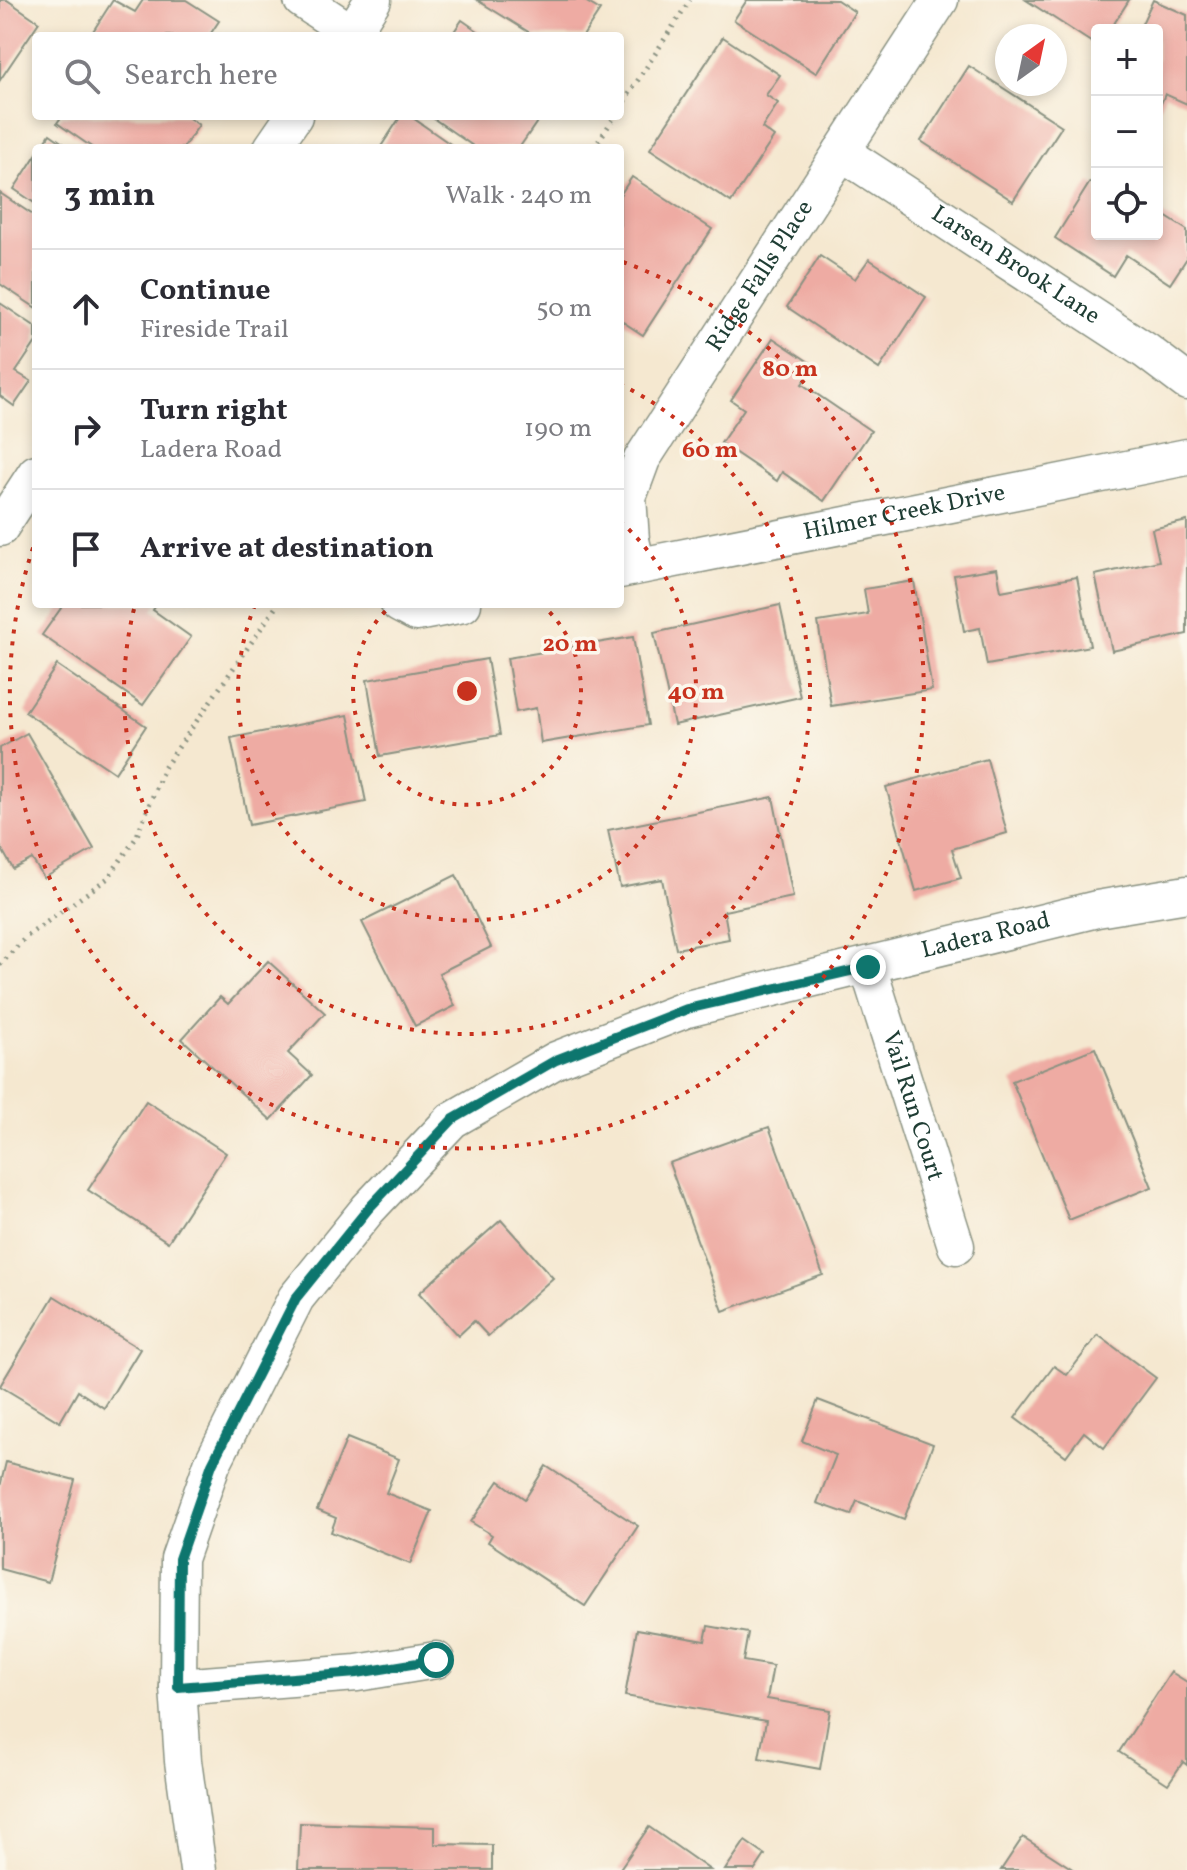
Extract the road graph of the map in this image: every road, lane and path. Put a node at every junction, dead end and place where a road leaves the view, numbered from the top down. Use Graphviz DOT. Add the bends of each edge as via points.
graph roads {
  1 [pos="302,0"];
  2 [pos="373,0"];
  3 [pos="690,0"];
  4 [pos="940,0"];
  5 [pos="348,32"];
  6 [pos="352,32"];
  7 [pos="624,102"];
  8 [pos="291,120"];
  9 [pos="612,120"];
  10 [pos="275,144"];
  11 [pos="597,144"];
  12 [pos="841,152"];
  13 [pos="1187,382"];
  14 [pos="1187,457"];
  15 [pos="32,479"];
  16 [pos="0,528"];
  17 [pos="629,568"];
  18 [pos="275,608"];
  19 [pos="407,608"];
  20 [pos="442,608"];
  21 [pos="1187,894"];
  22 [pos="0,965"];
  23 [pos="868,967"];
  24 [pos="956,1246"];
  25 [pos="436,1660"];
  26 [pos="178,1687"];
  27 [pos="198,1870"];
  1 -- 5 [label="street"];
  2 -- 6 [label="street"];
  3 -- 7 [label="path"];
  4 -- 12 [label="street, Ridge Falls Place"];
  8 -- 10 [label="street"];
  9 -- 11 [label="path"];
  12 -- 13 [label="street, Larsen Brook Lane"];
  12 -- 17 [label="street, Ridge Falls Place" via="642,459 628,497"];
  14 -- 17 [label="street, Hilmer Creek Drive"];
  15 -- 16 [label="street"];
  18 -- 22 [label="path" via="164,768 136,838 108,878 26,937"];
  19 -- 20 [label="street" via="416,613"];
  21 -- 23 [label="street, Ladera Road" via="1097,909"];
  23 -- 24 [label="street, Vail Run Court"];
  23 -- 26 [label="street, Ladera Road" via="687,1009 556,1060 452,1120 368,1209 296,1298 212,1464 179,1559"];
  25 -- 26 [label="street" via="357,1673"];
  26 -- 27 [label="street, Ladera Road"];
}
